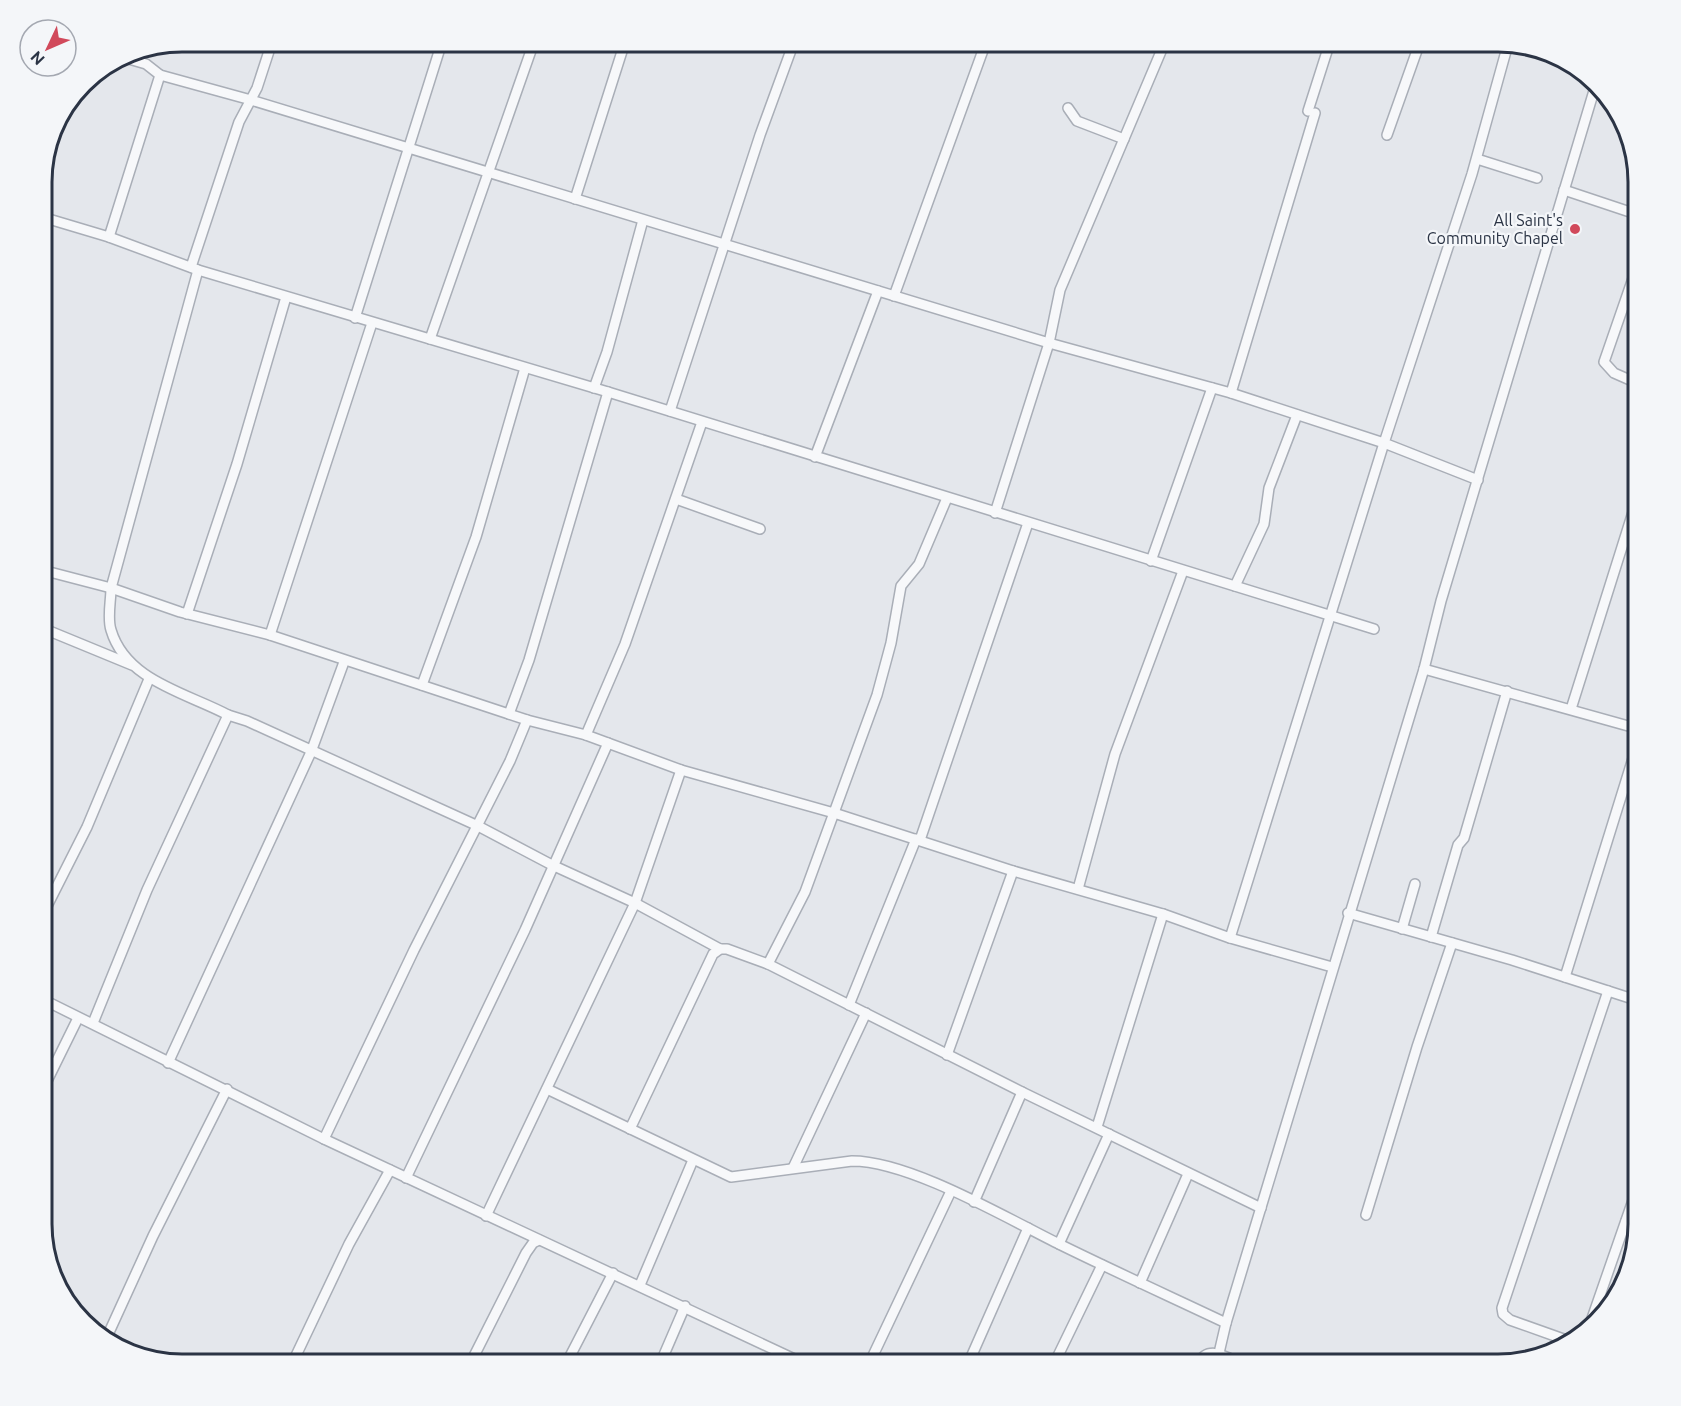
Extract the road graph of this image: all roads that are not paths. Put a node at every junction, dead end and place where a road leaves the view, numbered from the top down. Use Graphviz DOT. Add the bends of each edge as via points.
graph roads {
  1 [pos="268,53"];
  2 [pos="439,53"];
  3 [pos="530,53"];
  4 [pos="621,53"];
  5 [pos="790,53"];
  6 [pos="982,53"];
  7 [pos="1161,53"];
  8 [pos="1327,53"];
  9 [pos="1416,53"];
  10 [pos="1506,53"];
  11 [pos="136,61"];
  12 [pos="160,75"];
  13 [pos="1593,94"];
  14 [pos="251,100"];
  15 [pos="1068,108"];
  16 [pos="1387,135"];
  17 [pos="1124,139"];
  18 [pos="409,150"];
  19 [pos="1477,159"];
  20 [pos="488,173"];
  21 [pos="1537,178"];
  22 [pos="1564,190"];
  23 [pos="575,199"];
  24 [pos="1628,210"];
  25 [pos="643,220"];
  26 [pos="53,223"];
  27 [pos="109,237"];
  28 [pos="725,244"];
  29 [pos="195,269"];
  30 [pos="878,291"];
  31 [pos="1628,293"];
  32 [pos="894,296"];
  33 [pos="286,297"];
  34 [pos="355,318"];
  35 [pos="372,322"];
  36 [pos="430,339"];
  37 [pos="1049,343"];
  38 [pos="525,368"];
  39 [pos="1628,379"];
  40 [pos="594,388"];
  41 [pos="1212,388"];
  42 [pos="608,392"];
  43 [pos="1231,393"];
  44 [pos="670,411"];
  45 [pos="1297,415"];
  46 [pos="702,422"];
  47 [pos="1384,443"];
  48 [pos="815,457"];
  49 [pos="1478,480"];
  50 [pos="947,498"];
  51 [pos="676,500"];
  52 [pos="995,513"];
  53 [pos="1028,523"];
  54 [pos="1628,528"];
  55 [pos="759,529"];
  56 [pos="1151,561"];
  57 [pos="1183,571"];
  58 [pos="53,573"];
  59 [pos="1235,586"];
  60 [pos="111,588"];
  61 [pos="187,614"];
  62 [pos="1330,615"];
  63 [pos="1374,629"];
  64 [pos="53,633"];
  65 [pos="270,635"];
  66 [pos="344,662"];
  67 [pos="132,665"];
  68 [pos="1424,669"];
  69 [pos="149,678"];
  70 [pos="422,685"];
  71 [pos="1507,691"];
  72 [pos="1571,709"];
  73 [pos="509,714"];
  74 [pos="228,715"];
  75 [pos="527,720"];
  76 [pos="1628,726"];
  77 [pos="586,735"];
  78 [pos="608,743"];
  79 [pos="311,752"];
  80 [pos="681,770"];
  81 [pos="1628,774"];
  82 [pos="834,813"];
  83 [pos="478,826"];
  84 [pos="918,840"];
  85 [pos="552,865"];
  86 [pos="1013,871"];
  87 [pos="1415,884"];
  88 [pos="1078,889"];
  89 [pos="53,894"];
  90 [pos="635,903"];
  91 [pos="1348,913"];
  92 [pos="1163,914"];
  93 [pos="1402,929"];
  94 [pos="1431,937"];
  95 [pos="1230,938"];
  96 [pos="1452,943"];
  97 [pos="720,949"];
  98 [pos="768,964"];
  99 [pos="1332,967"];
  100 [pos="1565,977"];
  101 [pos="1608,991"];
  102 [pos="1628,996"];
  103 [pos="53,1005"];
  104 [pos="849,1005"];
  105 [pos="866,1013"];
  106 [pos="78,1018"];
  107 [pos="93,1023"];
  108 [pos="948,1055"];
  109 [pos="168,1063"];
  110 [pos="53,1068"];
  111 [pos="227,1089"];
  112 [pos="547,1089"];
  113 [pos="1022,1092"];
  114 [pos="1097,1127"];
  115 [pos="630,1129"];
  116 [pos="1110,1134"];
  117 [pos="324,1139"];
  118 [pos="693,1160"];
  119 [pos="793,1168"];
  120 [pos="390,1170"];
  121 [pos="1188,1174"];
  122 [pos="406,1178"];
  123 [pos="951,1191"];
  124 [pos="974,1202"];
  125 [pos="1261,1208"];
  126 [pos="1366,1215"];
  127 [pos="1628,1215"];
  128 [pos="486,1216"];
  129 [pos="1626,1221"];
  130 [pos="1028,1228"];
  131 [pos="539,1240"];
  132 [pos="1059,1244"];
  133 [pos="1102,1265"];
  134 [pos="613,1273"];
  135 [pos="1140,1283"];
  136 [pos="640,1286"];
  137 [pos="685,1306"];
  138 [pos="1594,1311"];
  139 [pos="1226,1323"];
  140 [pos="110,1331"];
  141 [pos="1560,1338"];
  142 [pos="1219,1353"];
  143 [pos="297,1354"];
  144 [pos="476,1354"];
  145 [pos="571,1354"];
  146 [pos="664,1354"];
  147 [pos="784,1354"];
  148 [pos="874,1354"];
  149 [pos="972,1354"];
  150 [pos="1059,1354"];
  151 [pos="1205,1354"];
  1 -- 14 [label="street"];
  2 -- 18 [label="street"];
  3 -- 20 [label="street"];
  4 -- 23 [label="street"];
  5 -- 28 [label="street"];
  6 -- 32 [label="street"];
  7 -- 17 [label="street"];
  8 -- 43 [label="street"];
  9 -- 16 [label="street"];
  10 -- 19 [label="street"];
  11 -- 12 [label="street"];
  12 -- 14 [label="street"];
  12 -- 27 [label="street"];
  13 -- 22 [label="street"];
  14 -- 18 [label="street"];
  14 -- 29 [label="street" via="239,122"];
  15 -- 17 [label="street" via="1077,121"];
  17 -- 37 [label="street" via="1060,290"];
  18 -- 20 [label="street"];
  18 -- 34 [label="street"];
  19 -- 21 [label="street"];
  19 -- 47 [label="street"];
  20 -- 23 [label="street"];
  20 -- 36 [label="street"];
  22 -- 24 [label="street"];
  22 -- 49 [label="street"];
  23 -- 25 [label="street"];
  25 -- 28 [label="street"];
  25 -- 40 [label="street"];
  26 -- 27 [label="street"];
  27 -- 29 [label="street"];
  28 -- 30 [label="street"];
  28 -- 44 [label="street"];
  29 -- 33 [label="street"];
  29 -- 60 [label="street"];
  30 -- 32 [label="street"];
  30 -- 48 [label="street"];
  31 -- 39 [label="street" via="1604,362 1614,373"];
  32 -- 37 [label="street"];
  33 -- 34 [label="street"];
  33 -- 61 [label="street" via="237,464"];
  34 -- 35 [label="street"];
  35 -- 36 [label="street"];
  35 -- 65 [label="street"];
  36 -- 38 [label="street"];
  37 -- 41 [label="street"];
  37 -- 52 [label="street"];
  38 -- 40 [label="street"];
  38 -- 70 [label="street" via="476,537"];
  40 -- 42 [label="street"];
  41 -- 43 [label="street"];
  41 -- 56 [label="street"];
  42 -- 44 [label="street"];
  42 -- 73 [label="street" via="529,660"];
  43 -- 45 [label="street"];
  44 -- 46 [label="street"];
  45 -- 47 [label="street"];
  45 -- 59 [label="street" via="1269,488 1264,524"];
  46 -- 48 [label="street"];
  46 -- 51 [label="street"];
  47 -- 49 [label="street"];
  47 -- 62 [label="street"];
  48 -- 50 [label="street"];
  49 -- 68 [label="street"];
  50 -- 52 [label="street"];
  50 -- 82 [label="street" via="919,564 901,586 877,695"];
  51 -- 55 [label="street"];
  51 -- 77 [label="street" via="625,644"];
  52 -- 53 [label="street"];
  53 -- 56 [label="street"];
  53 -- 84 [label="street"];
  54 -- 72 [label="street"];
  56 -- 57 [label="street"];
  57 -- 59 [label="street"];
  57 -- 88 [label="street" via="1114,754"];
  58 -- 60 [label="street"];
  59 -- 62 [label="street"];
  60 -- 61 [label="street"];
  60 -- 67 [label="street" via="110,629"];
  61 -- 65 [label="street"];
  62 -- 63 [label="street"];
  62 -- 95 [label="street"];
  64 -- 67 [label="street"];
  65 -- 66 [label="street"];
  66 -- 70 [label="street"];
  66 -- 79 [label="street"];
  67 -- 69 [label="street"];
  68 -- 71 [label="street"];
  68 -- 91 [label="street"];
  69 -- 74 [label="street"];
  69 -- 89 [label="street" via="87,827"];
  70 -- 73 [label="street"];
  71 -- 72 [label="street"];
  71 -- 94 [label="street"];
  72 -- 76 [label="street"];
  73 -- 75 [label="street"];
  74 -- 79 [label="street"];
  74 -- 107 [label="street" via="147,890"];
  75 -- 77 [label="street"];
  75 -- 83 [label="street"];
  77 -- 78 [label="street"];
  78 -- 80 [label="street"];
  78 -- 85 [label="street"];
  79 -- 83 [label="street"];
  79 -- 109 [label="street"];
  80 -- 82 [label="street"];
  80 -- 90 [label="street"];
  81 -- 100 [label="street"];
  82 -- 84 [label="street"];
  82 -- 98 [label="street" via="805,891"];
  83 -- 85 [label="street"];
  83 -- 117 [label="street"];
  84 -- 86 [label="street"];
  84 -- 104 [label="street"];
  85 -- 90 [label="street"];
  85 -- 122 [label="street" via="525,930"];
  86 -- 88 [label="street"];
  86 -- 108 [label="street"];
  87 -- 93 [label="street"];
  88 -- 92 [label="street"];
  90 -- 97 [label="street"];
  90 -- 112 [label="street"];
  91 -- 93 [label="street"];
  91 -- 99 [label="street"];
  92 -- 95 [label="street"];
  92 -- 114 [label="street"];
  93 -- 94 [label="street"];
  94 -- 96 [label="street"];
  95 -- 99 [label="street"];
  96 -- 100 [label="street"];
  96 -- 126 [label="street"];
  97 -- 98 [label="street"];
  97 -- 115 [label="street" via="712,954"];
  98 -- 104 [label="street"];
  99 -- 125 [label="street"];
  100 -- 101 [label="street"];
  101 -- 102 [label="street"];
  101 -- 141 [label="street" via="1502,1308 1510,1320"];
  103 -- 106 [label="street"];
  104 -- 105 [label="street"];
  105 -- 108 [label="street"];
  105 -- 119 [label="street"];
  106 -- 107 [label="street"];
  106 -- 110 [label="street"];
  107 -- 109 [label="street"];
  108 -- 113 [label="street"];
  109 -- 111 [label="street"];
  111 -- 117 [label="street"];
  111 -- 140 [label="street"];
  112 -- 115 [label="street"];
  112 -- 128 [label="street"];
  113 -- 114 [label="street"];
  113 -- 124 [label="street"];
  114 -- 116 [label="street"];
  115 -- 118 [label="street"];
  116 -- 121 [label="street"];
  116 -- 132 [label="street"];
  117 -- 120 [label="street"];
  118 -- 119 [label="street" via="738,1177"];
  118 -- 136 [label="street"];
  119 -- 123 [label="street" via="871,1161"];
  120 -- 122 [label="street"];
  120 -- 143 [label="street" via="349,1244"];
  121 -- 125 [label="street"];
  121 -- 135 [label="street"];
  122 -- 128 [label="street"];
  123 -- 124 [label="street"];
  123 -- 148 [label="street"];
  124 -- 130 [label="street"];
  125 -- 139 [label="street"];
  127 -- 129 [label="street"];
  128 -- 131 [label="street"];
  129 -- 138 [label="street"];
  130 -- 132 [label="street"];
  130 -- 149 [label="street"];
  131 -- 134 [label="street"];
  131 -- 144 [label="street" via="526,1253"];
  132 -- 133 [label="street"];
  133 -- 135 [label="street"];
  133 -- 150 [label="street"];
  134 -- 136 [label="street"];
  134 -- 145 [label="street"];
  135 -- 139 [label="street"];
  136 -- 137 [label="street"];
  137 -- 146 [label="street"];
  137 -- 147 [label="street"];
  139 -- 142 [label="street"];
  142 -- 151 [label="street"];
}
